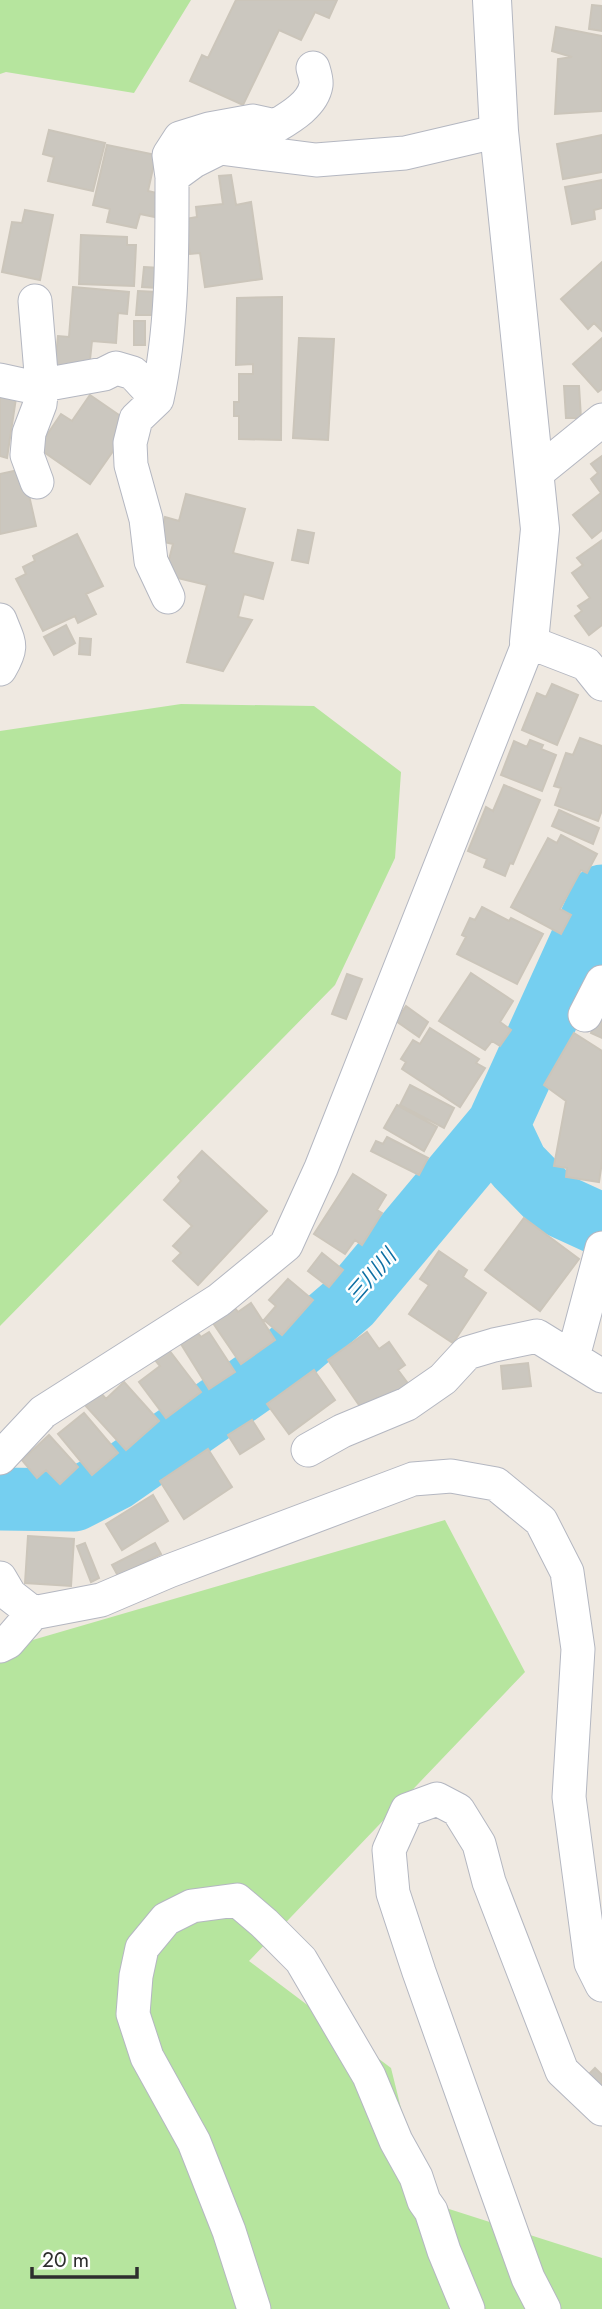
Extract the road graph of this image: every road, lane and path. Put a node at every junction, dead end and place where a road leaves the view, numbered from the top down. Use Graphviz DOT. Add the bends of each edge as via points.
graph roads {
  1 [pos="492,0"];
  2 [pos="313,68"];
  3 [pos="499,131"];
  4 [pos="172,177"];
  5 [pos="36,300"];
  6 [pos="0,380"];
  7 [pos="42,385"];
  8 [pos="157,398"];
  9 [pos="602,420"];
  10 [pos="533,476"];
  11 [pos="37,482"];
  12 [pos="168,597"];
  13 [pos="0,620"];
  14 [pos="529,642"];
  15 [pos="597,667"];
  16 [pos="0,669"];
  17 [pos="602,982"];
  18 [pos="585,1015"];
  19 [pos="600,1255"];
  20 [pos="573,1357"];
  21 [pos="602,1376"];
  22 [pos="308,1450"];
  23 [pos="0,1458"];
  24 [pos="0,1578"];
  25 [pos="33,1613"];
  26 [pos="0,1646"];
  27 [pos="602,1985"];
  28 [pos="602,2109"];
  29 [pos="254,2309"];
  30 [pos="468,2309"];
  31 [pos="544,2309"];
  1 -- 3 [label="street"];
  2 -- 4 [label="street" via="316,85 309,99 276,126 253,121 180,138 169,155"];
  3 -- 4 [label="street" via="405,153 316,160 220,148"];
  3 -- 10 [label="street"];
  4 -- 8 [label="street" via="172,281"];
  5 -- 7 [label="street"];
  6 -- 7 [label="street"];
  7 -- 8 [label="street" via="116,368 133,373"];
  7 -- 11 [label="street" via="27,454"];
  8 -- 12 [label="street" via="136,419 131,465 146,519 151,561"];
  9 -- 10 [label="street"];
  10 -- 14 [label="street" via="540,529"];
  13 -- 16 [label="street" via="9,653"];
  14 -- 15 [label="street"];
  14 -- 23 [label="street" via="321,1168 286,1245 219,1300 43,1412"];
  17 -- 18 [label="street"];
  19 -- 20 [label="street"];
  20 -- 21 [label="street"];
  20 -- 22 [label="street" via="537,1336 467,1353 443,1379 407,1405"];
  24 -- 25 [label="street" via="10,1595"];
  25 -- 26 [label="street"];
  25 -- 27 [label="street" via="101,1600 413,1479 452,1476 496,1484 541,1521 567,1572 578,1649 569,1797 591,1963"];
  28 -- 31 [label="street" via="562,2071 489,1882 479,1844 458,1810 437,1799 407,1810 389,1850 393,1893 528,2278"];
  29 -- 30 [label="street" via="194,2142 147,2057 133,2014 142,1948 166,1919 192,1906 237,1900 301,1960 369,2076 431,2211"];
}
